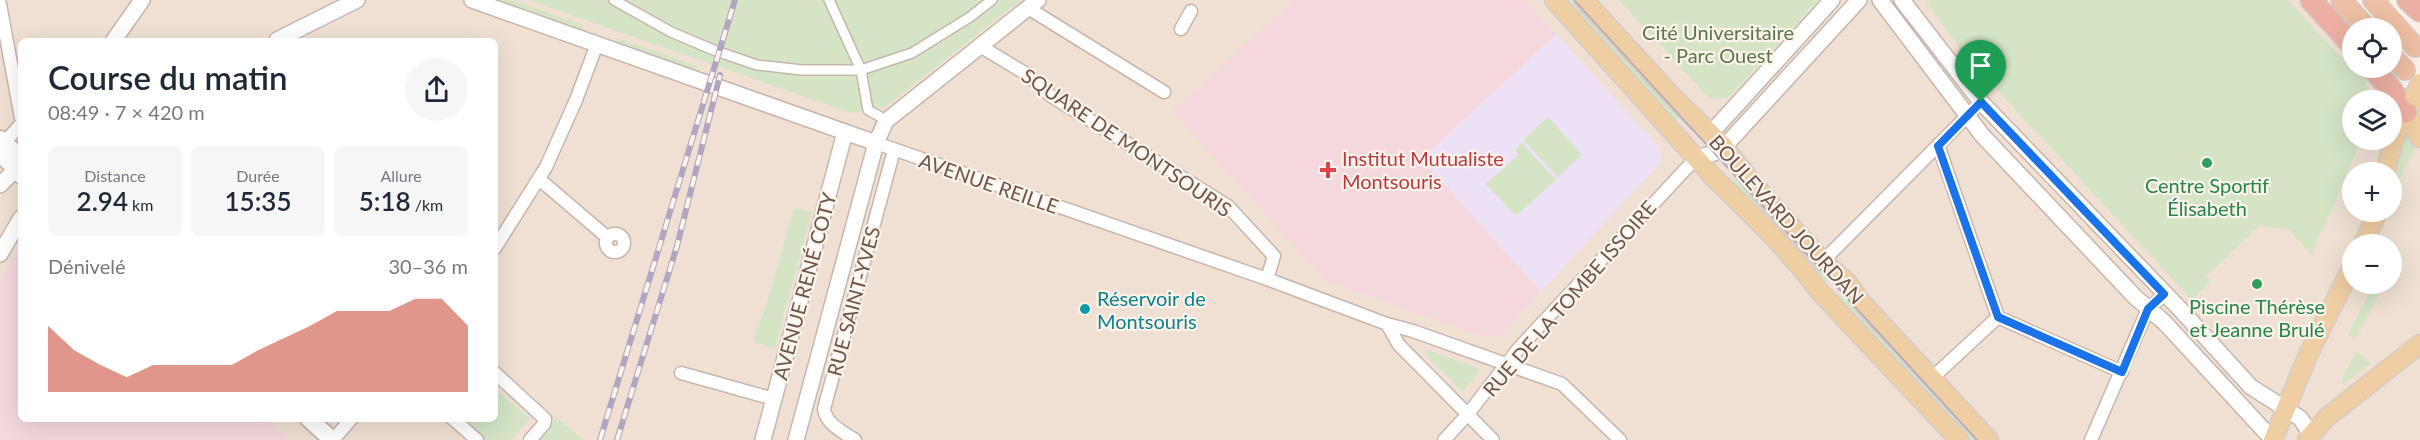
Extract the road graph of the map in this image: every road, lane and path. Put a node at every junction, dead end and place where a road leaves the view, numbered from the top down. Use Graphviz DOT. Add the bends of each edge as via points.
graph roads {
  1 [pos="142,0"];
  2 [pos="357,0"];
  3 [pos="472,0"];
  4 [pos="614,0"];
  5 [pos="829,0"];
  6 [pos="1554,0"];
  7 [pos="1584,0"];
  8 [pos="1832,0"];
  9 [pos="1859,0"];
  10 [pos="1880,0"];
  11 [pos="1902,0"];
  12 [pos="2311,0"];
  13 [pos="2341,0"];
  14 [pos="2373,0"];
  15 [pos="2408,0"];
  16 [pos="989,1"];
  17 [pos="0,4"];
  18 [pos="1033,4"];
  19 [pos="1191,11"];
  20 [pos="2420,11"];
  21 [pos="2358,18"];
  22 [pos="1181,29"];
  23 [pos="2342,34"];
  24 [pos="115,38"];
  25 [pos="282,38"];
  26 [pos="597,44"];
  27 [pos="980,46"];
  28 [pos="2415,47"];
  29 [pos="2402,67"];
  30 [pos="861,70"];
  31 [pos="2405,70"];
  32 [pos="2381,78"];
  33 [pos="1164,92"];
  34 [pos="2414,97"];
  35 [pos="18,102"];
  36 [pos="1981,102"];
  37 [pos="879,116"];
  38 [pos="1967,117"];
  39 [pos="18,126"];
  40 [pos="845,132"];
  41 [pos="1711,133"];
  42 [pos="2420,138"];
  43 [pos="876,143"];
  44 [pos="2,145"];
  45 [pos="1938,146"];
  46 [pos="1724,147"];
  47 [pos="894,150"];
  48 [pos="1696,158"];
  49 [pos="2388,162"];
  50 [pos="18,165"];
  51 [pos="18,169"];
  52 [pos="539,179"];
  53 [pos="0,185"];
  54 [pos="18,223"];
  55 [pos="607,237"];
  56 [pos="498,243"];
  57 [pos="0,254"];
  58 [pos="1823,261"];
  59 [pos="1267,279"];
  60 [pos="2342,287"];
  61 [pos="2164,294"];
  62 [pos="2148,309"];
  63 [pos="1998,317"];
  64 [pos="1387,324"];
  65 [pos="2420,344"];
  66 [pos="1506,365"];
  67 [pos="2122,372"];
  68 [pos="681,373"];
  69 [pos="498,376"];
  70 [pos="1931,379"];
  71 [pos="774,399"];
  72 [pos="2286,408"];
  73 [pos="1468,414"];
  74 [pos="313,422"];
  75 [pos="349,422"];
  76 [pos="457,422"];
  77 [pos="2309,437"];
  78 [pos="333,440"];
  79 [pos="477,440"];
  80 [pos="530,440"];
  81 [pos="763,440"];
  82 [pos="796,440"];
  83 [pos="855,440"];
  84 [pos="1444,440"];
  85 [pos="1493,440"];
  86 [pos="1620,440"];
  87 [pos="1959,440"];
  88 [pos="1989,440"];
  89 [pos="2091,440"];
  90 [pos="2273,440"];
  1 -- 24 [label="street"];
  2 -- 25 [label="street"];
  3 -- 26 [label="street, AVENUE REILLE"];
  4 -- 30 [label="street" via="683,37 757,65"];
  5 -- 30 [label="street"];
  6 -- 48 [label="main road, BOULEVARD JOURDAN"];
  7 -- 41 [label="main road, BOULEVARD JOURDAN"];
  8 -- 41 [label="street"];
  9 -- 46 [label="street"];
  10 -- 38 [label="street"];
  11 -- 36 [label="street"];
  12 -- 23 [label="highway"];
  13 -- 21 [label="highway"];
  14 -- 28 [label="highway"];
  15 -- 20 [label="highway"];
  16 -- 30 [label="street" via="926,46"];
  17 -- 35 [label="street"];
  18 -- 27 [label="street, AVENUE RENÉ COTY"];
  18 -- 33 [label="street"];
  19 -- 22 [label="street"];
  26 -- 40 [label="street, AVENUE REILLE"];
  26 -- 52 [label="street"];
  27 -- 43 [label="street, AVENUE RENÉ COTY" via="886,121"];
  27 -- 59 [label="street, SQUARE DE MONTSOURIS" via="1028,75 1051,96 1228,206 1274,256"];
  29 -- 31 [label="highway"];
  30 -- 37 [label="street" via="868,110"];
  32 -- 34 [label="highway" via="2391,89"];
  34 -- 42 [label="main road"];
  34 -- 49 [label="main road"];
  36 -- 38 [label="street"];
  36 -- 61 [label="street"];
  38 -- 45 [label="street"];
  38 -- 62 [label="street"];
  39 -- 44 [label="street"];
  40 -- 43 [label="street, AVENUE REILLE"];
  40 -- 71 [label="street, AVENUE RENÉ COTY"];
  41 -- 46 [label="main road, BOULEVARD JOURDAN"];
  43 -- 47 [label="street, AVENUE REILLE"];
  43 -- 82 [label="street, AVENUE RENÉ COTY"];
  44 -- 50 [label="main road"];
  45 -- 58 [label="street"];
  45 -- 63 [label="street"];
  46 -- 48 [label="street"];
  46 -- 58 [label="main road, BOULEVARD JOURDAN"];
  47 -- 59 [label="street, AVENUE REILLE"];
  47 -- 83 [label="street, RUE SAINT-YVES" via="825,409 831,422"];
  48 -- 66 [label="street, RUE DE LA TOMBE ISSOIRE"];
  48 -- 87 [label="main road, BOULEVARD JOURDAN"];
  51 -- 53 [label="street"];
  52 -- 55 [label="street"];
  52 -- 56 [label="street"];
  54 -- 57 [label="street"];
  58 -- 70 [label="main road, BOULEVARD JOURDAN"];
  59 -- 64 [label="street, AVENUE REILLE"];
  60 -- 72 [label="main road"];
  61 -- 62 [label="street"];
  61 -- 72 [label="street" via="2251,387"];
  62 -- 67 [label="street"];
  62 -- 90 [label="street"];
  63 -- 67 [label="street"];
  63 -- 70 [label="street"];
  64 -- 66 [label="street, AVENUE REILLE"];
  64 -- 73 [label="street" via="1399,345"];
  65 -- 77 [label="main road" via="2326,418"];
  66 -- 73 [label="street, RUE DE LA TOMBE ISSOIRE"];
  66 -- 86 [label="street, AVENUE REILLE" via="1566,386"];
  67 -- 89 [label="street"];
  68 -- 71 [label="street"];
  69 -- 80 [label="street" via="545,419"];
  70 -- 88 [label="main road, BOULEVARD JOURDAN"];
  71 -- 81 [label="street, AVENUE RENÉ COTY"];
  72 -- 77 [label="street" via="2300,418"];
  72 -- 90 [label="main road"];
  73 -- 84 [label="street, RUE DE LA TOMBE ISSOIRE"];
  73 -- 85 [label="street"];
  74 -- 78 [label="main road"];
  75 -- 78 [label="street"];
  76 -- 79 [label="street"];
}
